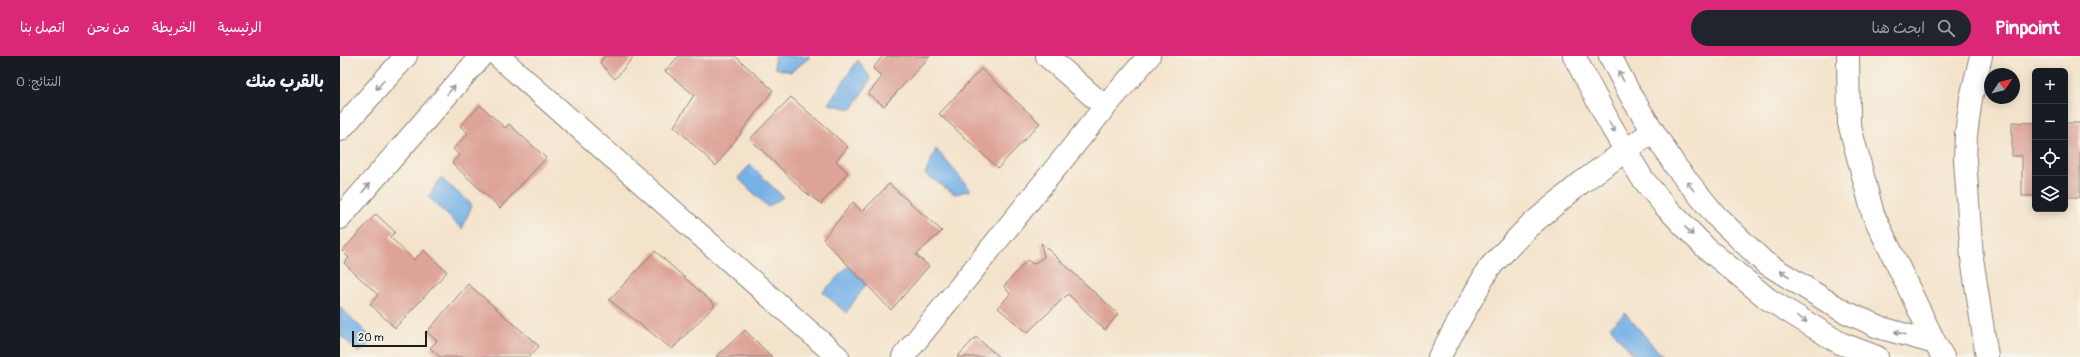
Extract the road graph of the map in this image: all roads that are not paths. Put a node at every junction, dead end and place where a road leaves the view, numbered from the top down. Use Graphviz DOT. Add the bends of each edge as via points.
graph roads {
  1 [pos="406,56"];
  2 [pos="481,56"];
  3 [pos="498,56"];
  4 [pos="1047,56"];
  5 [pos="1149,56"];
  6 [pos="1574,56"];
  7 [pos="1610,56"];
  8 [pos="1848,56"];
  9 [pos="1981,56"];
  10 [pos="1104,107"];
  11 [pos="340,130"];
  12 [pos="1653,131"];
  13 [pos="1626,151"];
  14 [pos="340,218"];
  15 [pos="1939,350"];
  16 [pos="838,357"];
  17 [pos="903,357"];
  18 [pos="1439,357"];
  19 [pos="1877,357"];
  20 [pos="1987,357"];
  1 -- 11 [label="street, one-way"];
  14 -- 2 [label="street, one-way"];
  3 -- 16 [label="street"];
  4 -- 10 [label="street"];
  5 -- 10 [label="street"];
  6 -- 13 [label="street, one-way"];
  12 -- 7 [label="street, one-way"];
  8 -- 15 [label="street" via="1849,123 1873,214"];
  9 -- 20 [label="street" via="1971,98 1965,160 1972,258"];
  10 -- 17 [label="street"];
  12 -- 13 [label="street"];
  15 -- 12 [label="street, one-way" via="1843,311 1764,262 1699,196 1676,167"];
  13 -- 18 [label="street" via="1582,182 1528,227 1489,268"];
  13 -- 19 [label="street, one-way" via="1642,178 1664,205 1726,266 1768,299 1840,342"];
}
